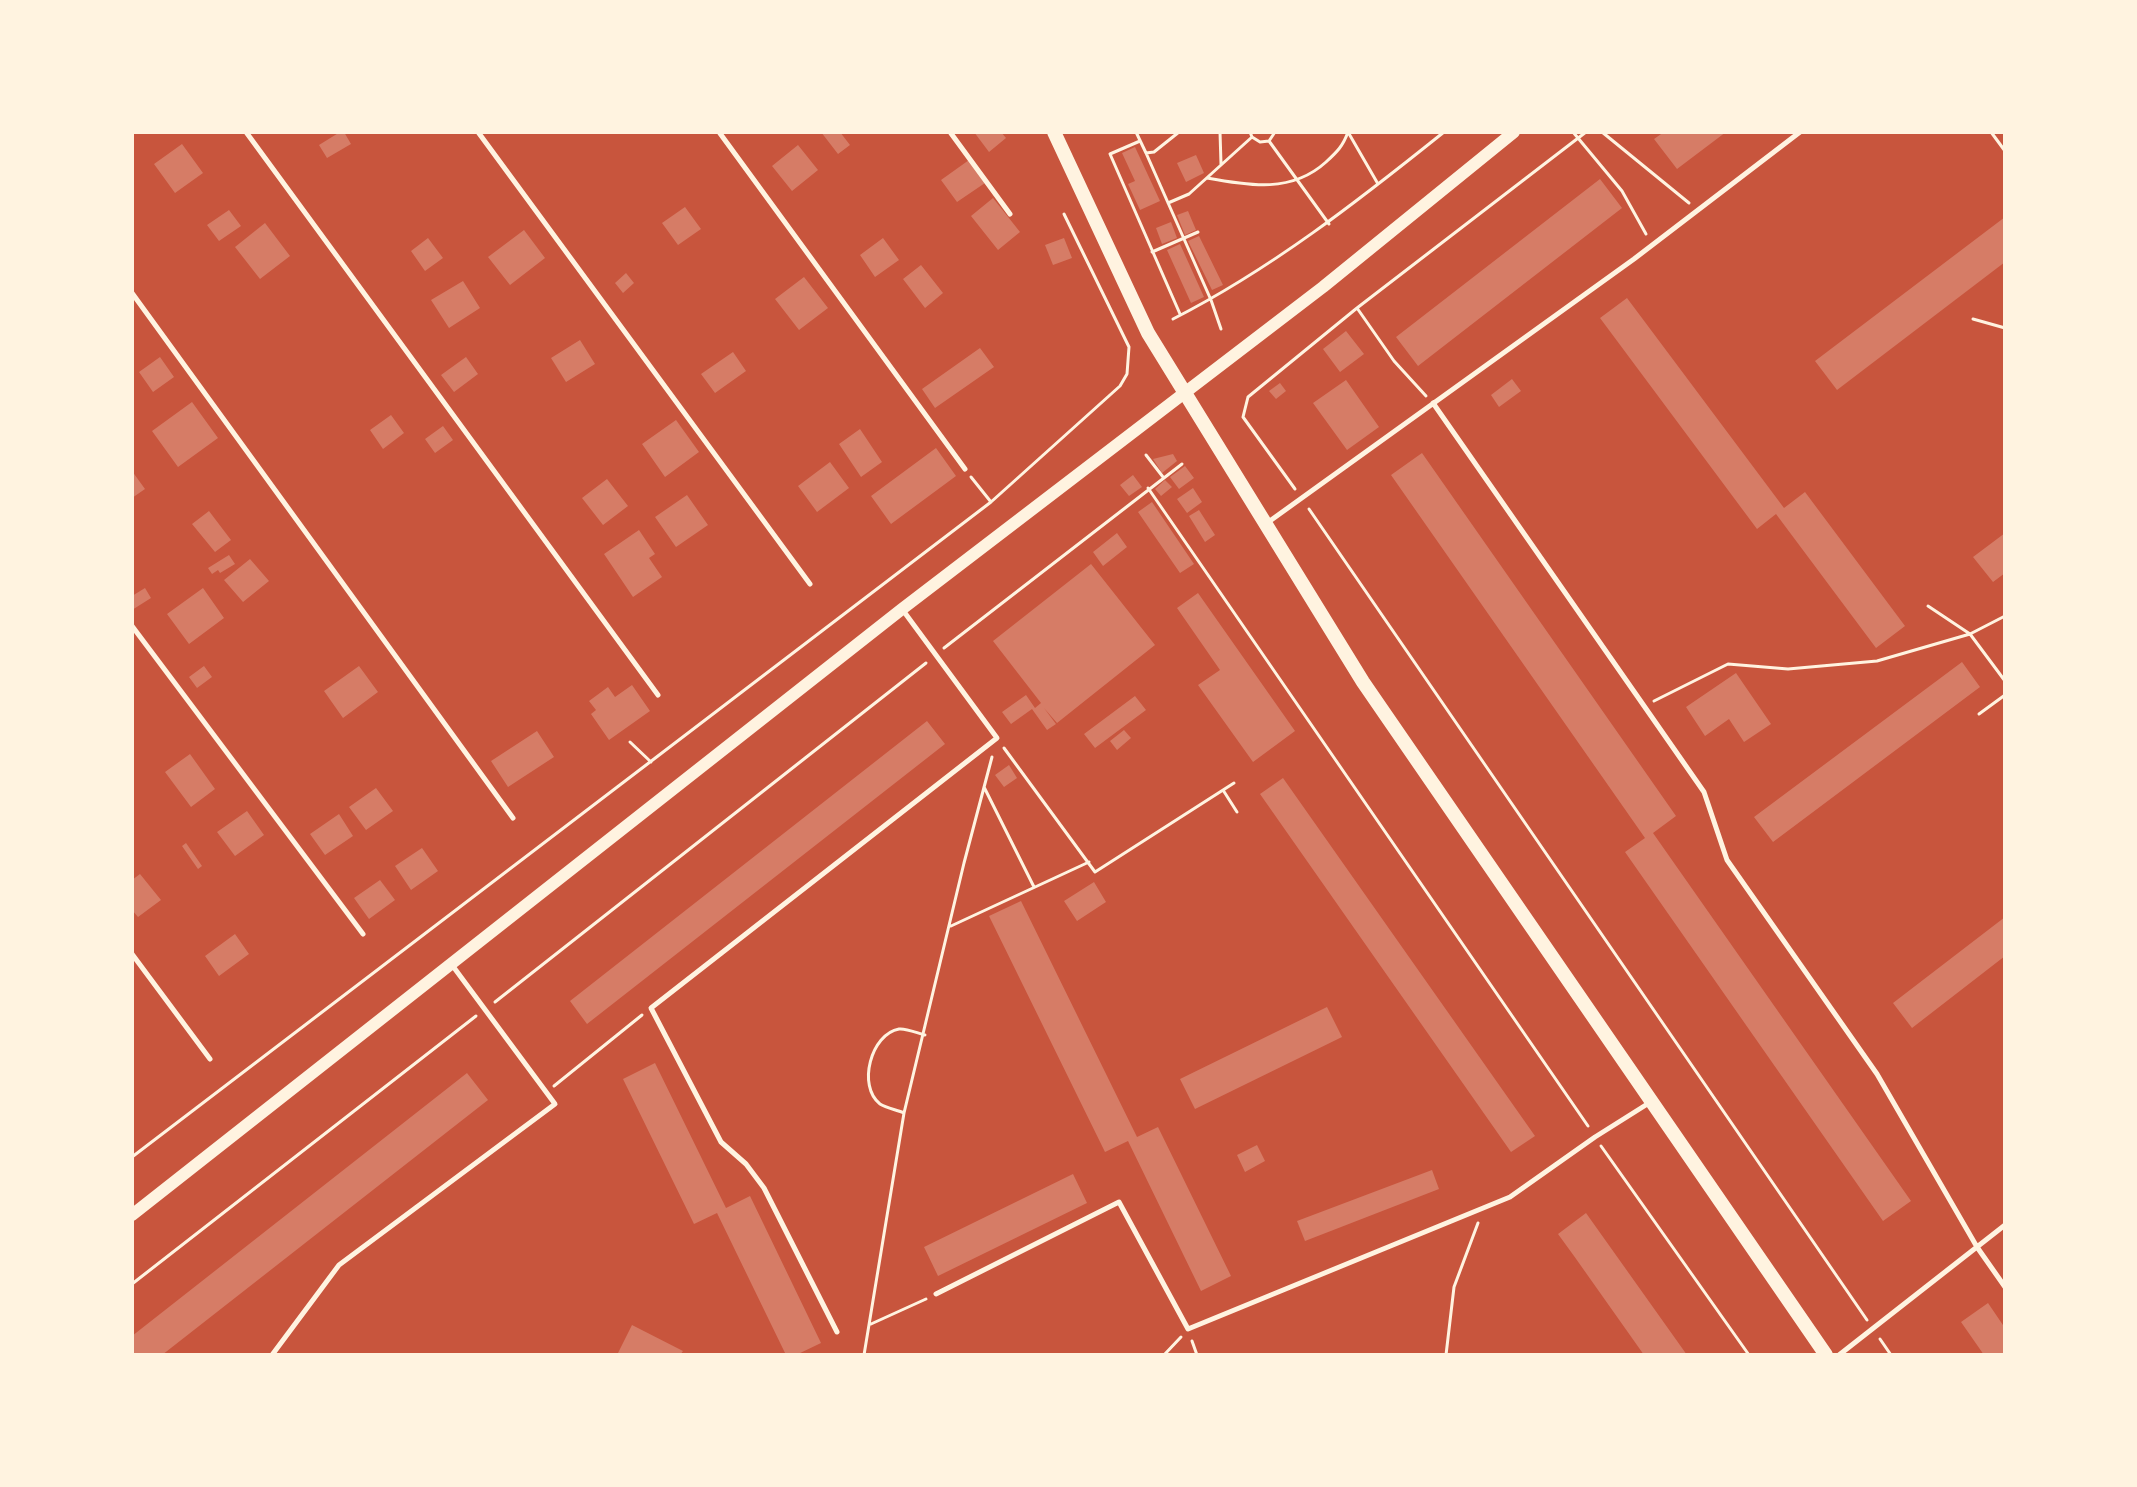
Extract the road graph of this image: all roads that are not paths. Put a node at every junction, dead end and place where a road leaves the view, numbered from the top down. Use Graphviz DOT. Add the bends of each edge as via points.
graph roads {
  1 [pos="246,132"];
  2 [pos="478,132"];
  3 [pos="719,132"];
  4 [pos="950,132"];
  5 [pos="1054,132"];
  6 [pos="1514,132"];
  7 [pos="1800,132"];
  8 [pos="1010,214"];
  9 [pos="132,293"];
  10 [pos="1184,394"];
  11 [pos="1433,403"];
  12 [pos="965,469"];
  13 [pos="1266,523"];
  14 [pos="810,584"];
  15 [pos="902,609"];
  16 [pos="132,626"];
  17 [pos="658,695"];
  18 [pos="513,818"];
  19 [pos="363,934"];
  20 [pos="132,954"];
  21 [pos="452,965"];
  22 [pos="210,1059"];
  23 [pos="1653,1100"];
  24 [pos="132,1215"];
  25 [pos="2005,1225"];
  26 [pos="1977,1247"];
  27 [pos="2005,1287"];
  28 [pos="936,1294"];
  29 [pos="837,1332"];
  30 [pos="272,1355"];
  31 [pos="1826,1355"];
  32 [pos="1839,1355"];
  1 -- 17 [label="lane"];
  2 -- 14 [label="lane"];
  3 -- 12 [label="lane"];
  4 -- 8 [label="lane"];
  5 -- 10 [label="main road" via="1148,333"];
  6 -- 10 [label="street"];
  7 -- 11 [label="lane"];
  9 -- 18 [label="lane"];
  10 -- 13 [label="main road"];
  10 -- 15 [label="street"];
  11 -- 13 [label="lane"];
  11 -- 26 [label="lane" via="1704,792 1727,860 1877,1074"];
  13 -- 23 [label="main road" via="1363,682"];
  15 -- 21 [label="street"];
  15 -- 29 [label="lane" via="997,738 651,1008 721,1142 764,1188"];
  16 -- 19 [label="lane"];
  20 -- 22 [label="lane"];
  21 -- 24 [label="street"];
  21 -- 30 [label="lane" via="555,1104 339,1265"];
  23 -- 28 [label="lane" via="1510,1197 1188,1329 1119,1202"];
  23 -- 31 [label="main road"];
  25 -- 26 [label="lane"];
  26 -- 27 [label="lane"];
  26 -- 32 [label="lane"];
}
